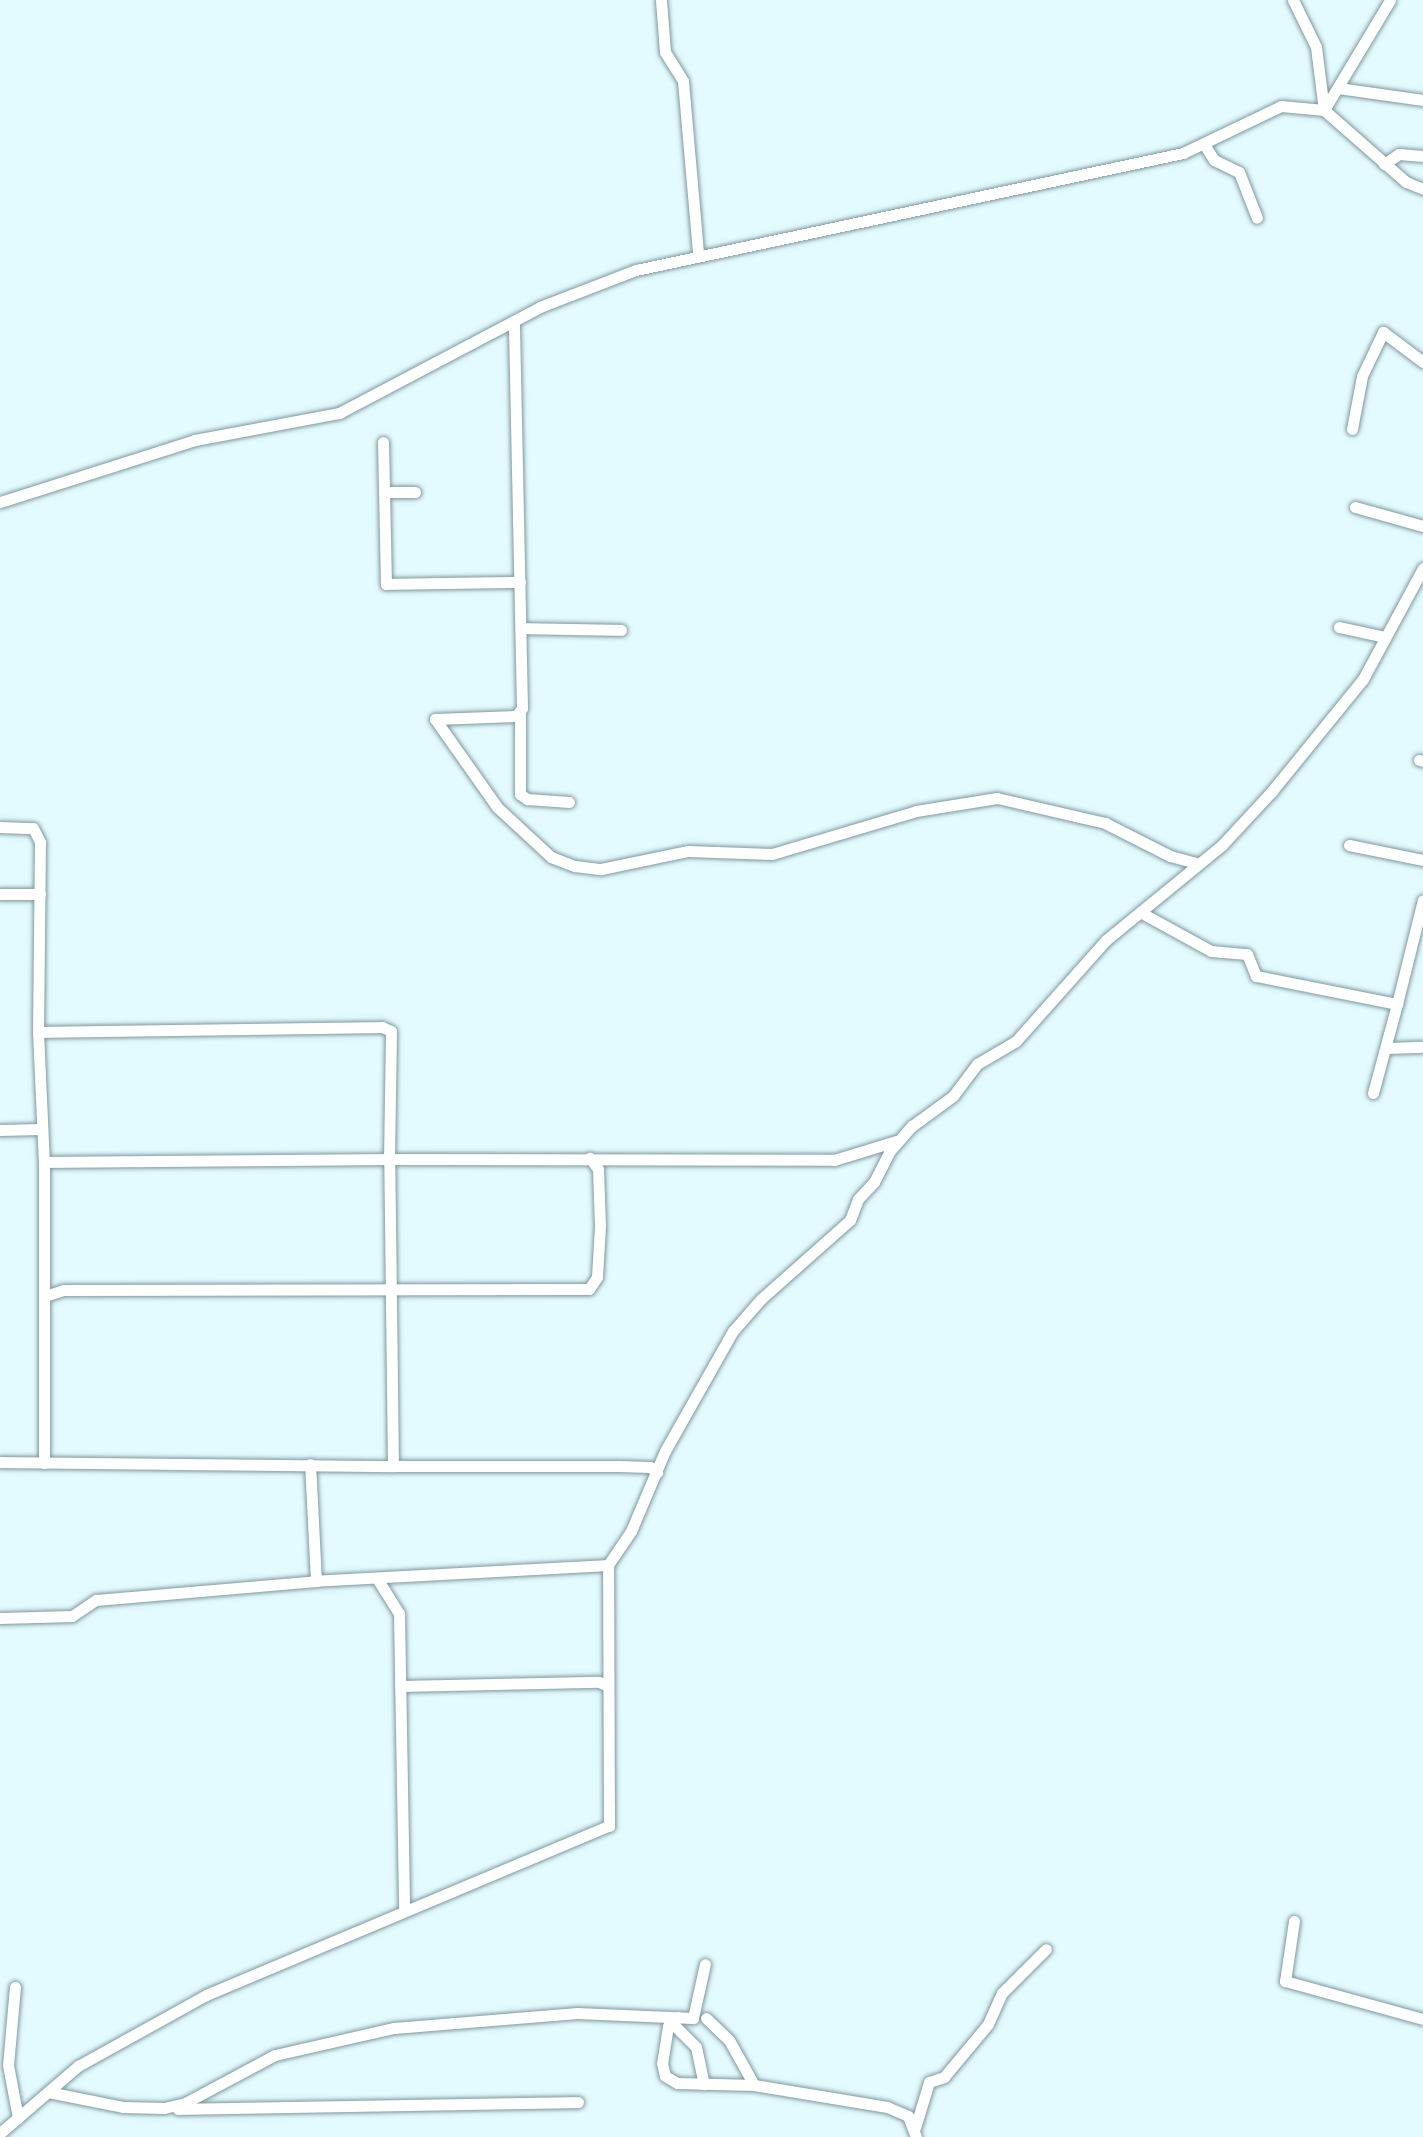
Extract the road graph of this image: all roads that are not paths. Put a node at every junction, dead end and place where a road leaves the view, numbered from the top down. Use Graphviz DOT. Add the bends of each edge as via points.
graph roads {
  1 [pos="661,0"];
  2 [pos="1293,0"];
  3 [pos="1390,0"];
  4 [pos="1338,88"];
  5 [pos="1423,100"];
  6 [pos="1324,110"];
  7 [pos="1204,144"];
  8 [pos="1423,156"];
  9 [pos="1384,164"];
  10 [pos="1423,189"];
  11 [pos="1257,218"];
  12 [pos="698,254"];
  13 [pos="514,322"];
  14 [pos="1423,362"];
  15 [pos="1352,429"];
  16 [pos="384,442"];
  17 [pos="384,492"];
  18 [pos="414,492"];
  19 [pos="0,502"];
  20 [pos="1356,507"];
  21 [pos="1423,526"];
  22 [pos="1423,568"];
  23 [pos="520,582"];
  24 [pos="1339,627"];
  25 [pos="521,628"];
  26 [pos="620,630"];
  27 [pos="1386,637"];
  28 [pos="520,712"];
  29 [pos="568,802"];
  30 [pos="0,827"];
  31 [pos="1348,845"];
  32 [pos="1423,860"];
  33 [pos="1198,864"];
  34 [pos="0,894"];
  35 [pos="40,894"];
  36 [pos="1423,900"];
  37 [pos="1140,912"];
  38 [pos="1397,1004"];
  39 [pos="38,1032"];
  40 [pos="1423,1047"];
  41 [pos="1386,1048"];
  42 [pos="1373,1092"];
  43 [pos="40,1129"];
  44 [pos="0,1130"];
  45 [pos="900,1139"];
  46 [pos="590,1158"];
  47 [pos="388,1160"];
  48 [pos="44,1162"];
  49 [pos="390,1291"];
  50 [pos="45,1296"];
  51 [pos="0,1462"];
  52 [pos="44,1464"];
  53 [pos="310,1464"];
  54 [pos="393,1466"];
  55 [pos="658,1472"];
  56 [pos="608,1565"];
  57 [pos="316,1580"];
  58 [pos="378,1580"];
  59 [pos="0,1618"];
  60 [pos="400,1686"];
  61 [pos="608,1686"];
  62 [pos="404,1910"];
  63 [pos="1294,1921"];
  64 [pos="1046,1948"];
  65 [pos="705,1964"];
  66 [pos="16,1987"];
  67 [pos="706,2018"];
  68 [pos="1423,2019"];
  69 [pos="675,2020"];
  70 [pos="704,2084"];
  71 [pos="754,2084"];
  72 [pos="48,2092"];
  73 [pos="578,2102"];
  74 [pos="164,2108"];
  75 [pos="6,2124"];
  76 [pos="916,2132"];
  1 -- 12 [label="street" via="665,52 683,82"];
  2 -- 6 [label="street" via="1316,47"];
  3 -- 4 [label="street"];
  4 -- 5 [label="street"];
  4 -- 6 [label="street"];
  6 -- 7 [label="street" via="1281,106"];
  6 -- 9 [label="street"];
  7 -- 11 [label="street" via="1214,160 1239,172"];
  7 -- 12 [label="street" via="900,216"];
  8 -- 9 [label="street" via="1399,154"];
  9 -- 10 [label="street"];
  12 -- 13 [label="street" via="636,270"];
  13 -- 19 [label="street" via="339,413 195,440"];
  13 -- 23 [label="street"];
  14 -- 15 [label="street" via="1383,332 1362,376"];
  16 -- 17 [label="street"];
  17 -- 18 [label="street"];
  17 -- 23 [label="street" via="386,584"];
  20 -- 21 [label="street"];
  22 -- 27 [label="street"];
  23 -- 25 [label="street"];
  24 -- 27 [label="street"];
  25 -- 26 [label="street"];
  25 -- 28 [label="street"];
  27 -- 33 [label="street" via="1342,708 1222,846"];
  28 -- 29 [label="street" via="520,794"];
  28 -- 33 [label="street" via="435,719 497,807 552,858 575,866 601,869 688,851 772,854 916,811 997,798 1105,824"];
  30 -- 35 [label="street" via="38,834"];
  31 -- 32 [label="street"];
  33 -- 37 [label="street"];
  34 -- 35 [label="street"];
  35 -- 39 [label="street"];
  36 -- 38 [label="street"];
  37 -- 38 [label="street" via="1210,951 1247,954 1256,976"];
  37 -- 45 [label="street" via="1081,964 1016,1042 977,1064 953,1096"];
  38 -- 41 [label="street"];
  39 -- 43 [label="street"];
  39 -- 47 [label="street" via="382,1027 391,1032"];
  40 -- 41 [label="street"];
  41 -- 42 [label="street"];
  43 -- 44 [label="street"];
  43 -- 48 [label="street"];
  45 -- 46 [label="street" via="834,1160"];
  45 -- 55 [label="street" via="850,1220 732,1330"];
  46 -- 47 [label="street"];
  46 -- 49 [label="street" via="598,1168 600,1226 597,1277 589,1289"];
  47 -- 48 [label="street"];
  47 -- 49 [label="street"];
  48 -- 50 [label="street"];
  49 -- 50 [label="street" via="63,1290"];
  49 -- 54 [label="street"];
  50 -- 52 [label="street"];
  51 -- 52 [label="street"];
  52 -- 53 [label="street"];
  53 -- 54 [label="street"];
  53 -- 57 [label="street"];
  54 -- 55 [label="street" via="619,1466"];
  55 -- 56 [label="street"];
  56 -- 58 [label="street"];
  56 -- 61 [label="street"];
  57 -- 58 [label="street"];
  57 -- 59 [label="street" via="96,1600 72,1616"];
  58 -- 60 [label="street" via="400,1614"];
  60 -- 61 [label="street"];
  60 -- 62 [label="street"];
  61 -- 62 [label="street" via="610,1826"];
  62 -- 72 [label="street" via="206,1995 78,2066"];
  63 -- 68 [label="street" via="1285,1981"];
  64 -- 76 [label="street" via="1002,1993 988,2024 944,2077 930,2082"];
  65 -- 69 [label="street" via="693,2018"];
  66 -- 75 [label="street"];
  67 -- 71 [label="street" via="730,2040"];
  69 -- 70 [label="street" via="696,2047"];
  69 -- 70 [label="street" via="662,2063 665,2076"];
  69 -- 74 [label="street" via="578,2014 394,2028 275,2055 185,2104"];
  70 -- 71 [label="street"];
  71 -- 76 [label="street" via="887,2107 908,2116"];
  72 -- 74 [label="street"];
  72 -- 75 [label="street"];
  73 -- 74 [label="street"];
}
